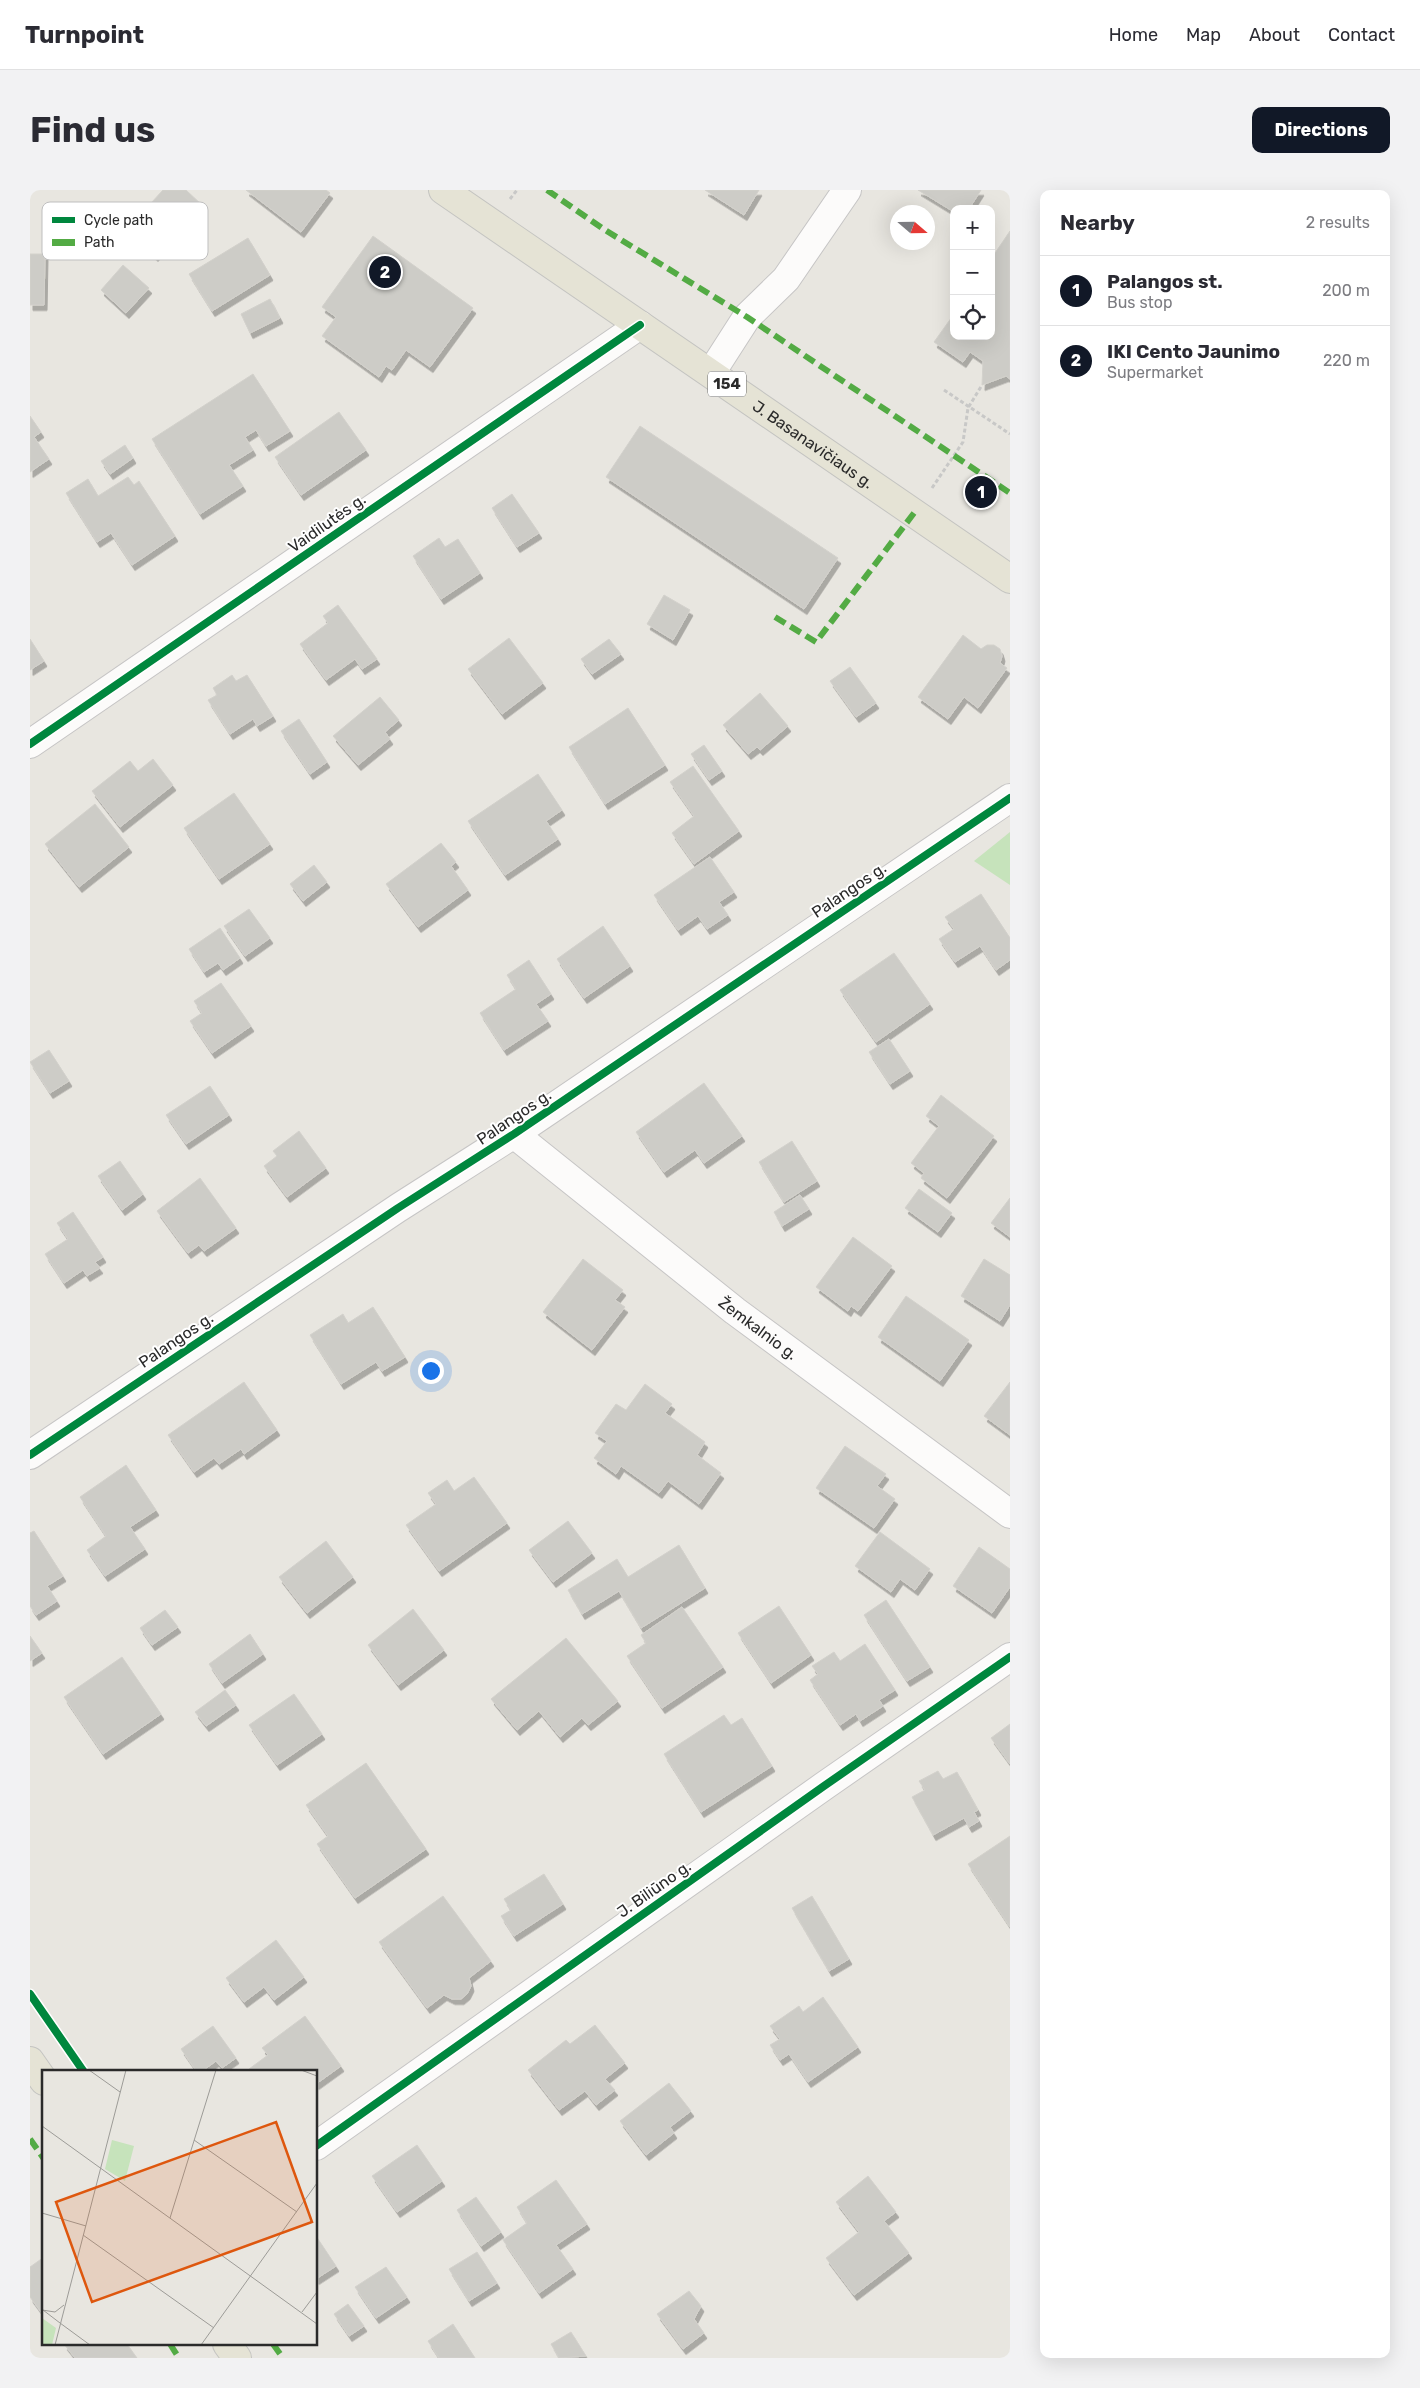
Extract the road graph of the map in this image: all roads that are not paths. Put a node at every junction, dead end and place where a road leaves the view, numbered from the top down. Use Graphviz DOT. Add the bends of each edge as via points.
graph roads {
  1 [pos="443,190"];
  2 [pos="847,190"];
  3 [pos="640,325"];
  4 [pos="711,373"];
  5 [pos="1010,579"];
  6 [pos="30,744"];
  7 [pos="1010,798"];
  8 [pos="514,1134"];
  9 [pos="30,1455"];
  10 [pos="1010,1514"];
  11 [pos="1010,1657"];
  12 [pos="30,2061"];
  13 [pos="42,2078"];
  14 [pos="318,2145"];
  15 [pos="228,2346"];
  16 [pos="237,2358"];
  1 -- 3 [label="main road, J. Basanavičiaus g. / 154"];
  2 -- 4 [label="street" via="786,279 747,317"];
  3 -- 4 [label="main road, J. Basanavičiaus g. / 154"];
  3 -- 6 [label="street, Vaidilutės g."];
  4 -- 5 [label="main road, J. Basanavičiaus g. / 154"];
  7 -- 8 [label="street, Palangos g."];
  8 -- 9 [label="street, Palangos g."];
  8 -- 10 [label="street, Žemkalnio g." via="734,1311"];
  11 -- 14 [label="street, J. Biliūno g."];
  12 -- 13 [label="main road"];
  15 -- 16 [label="main road"];
}
